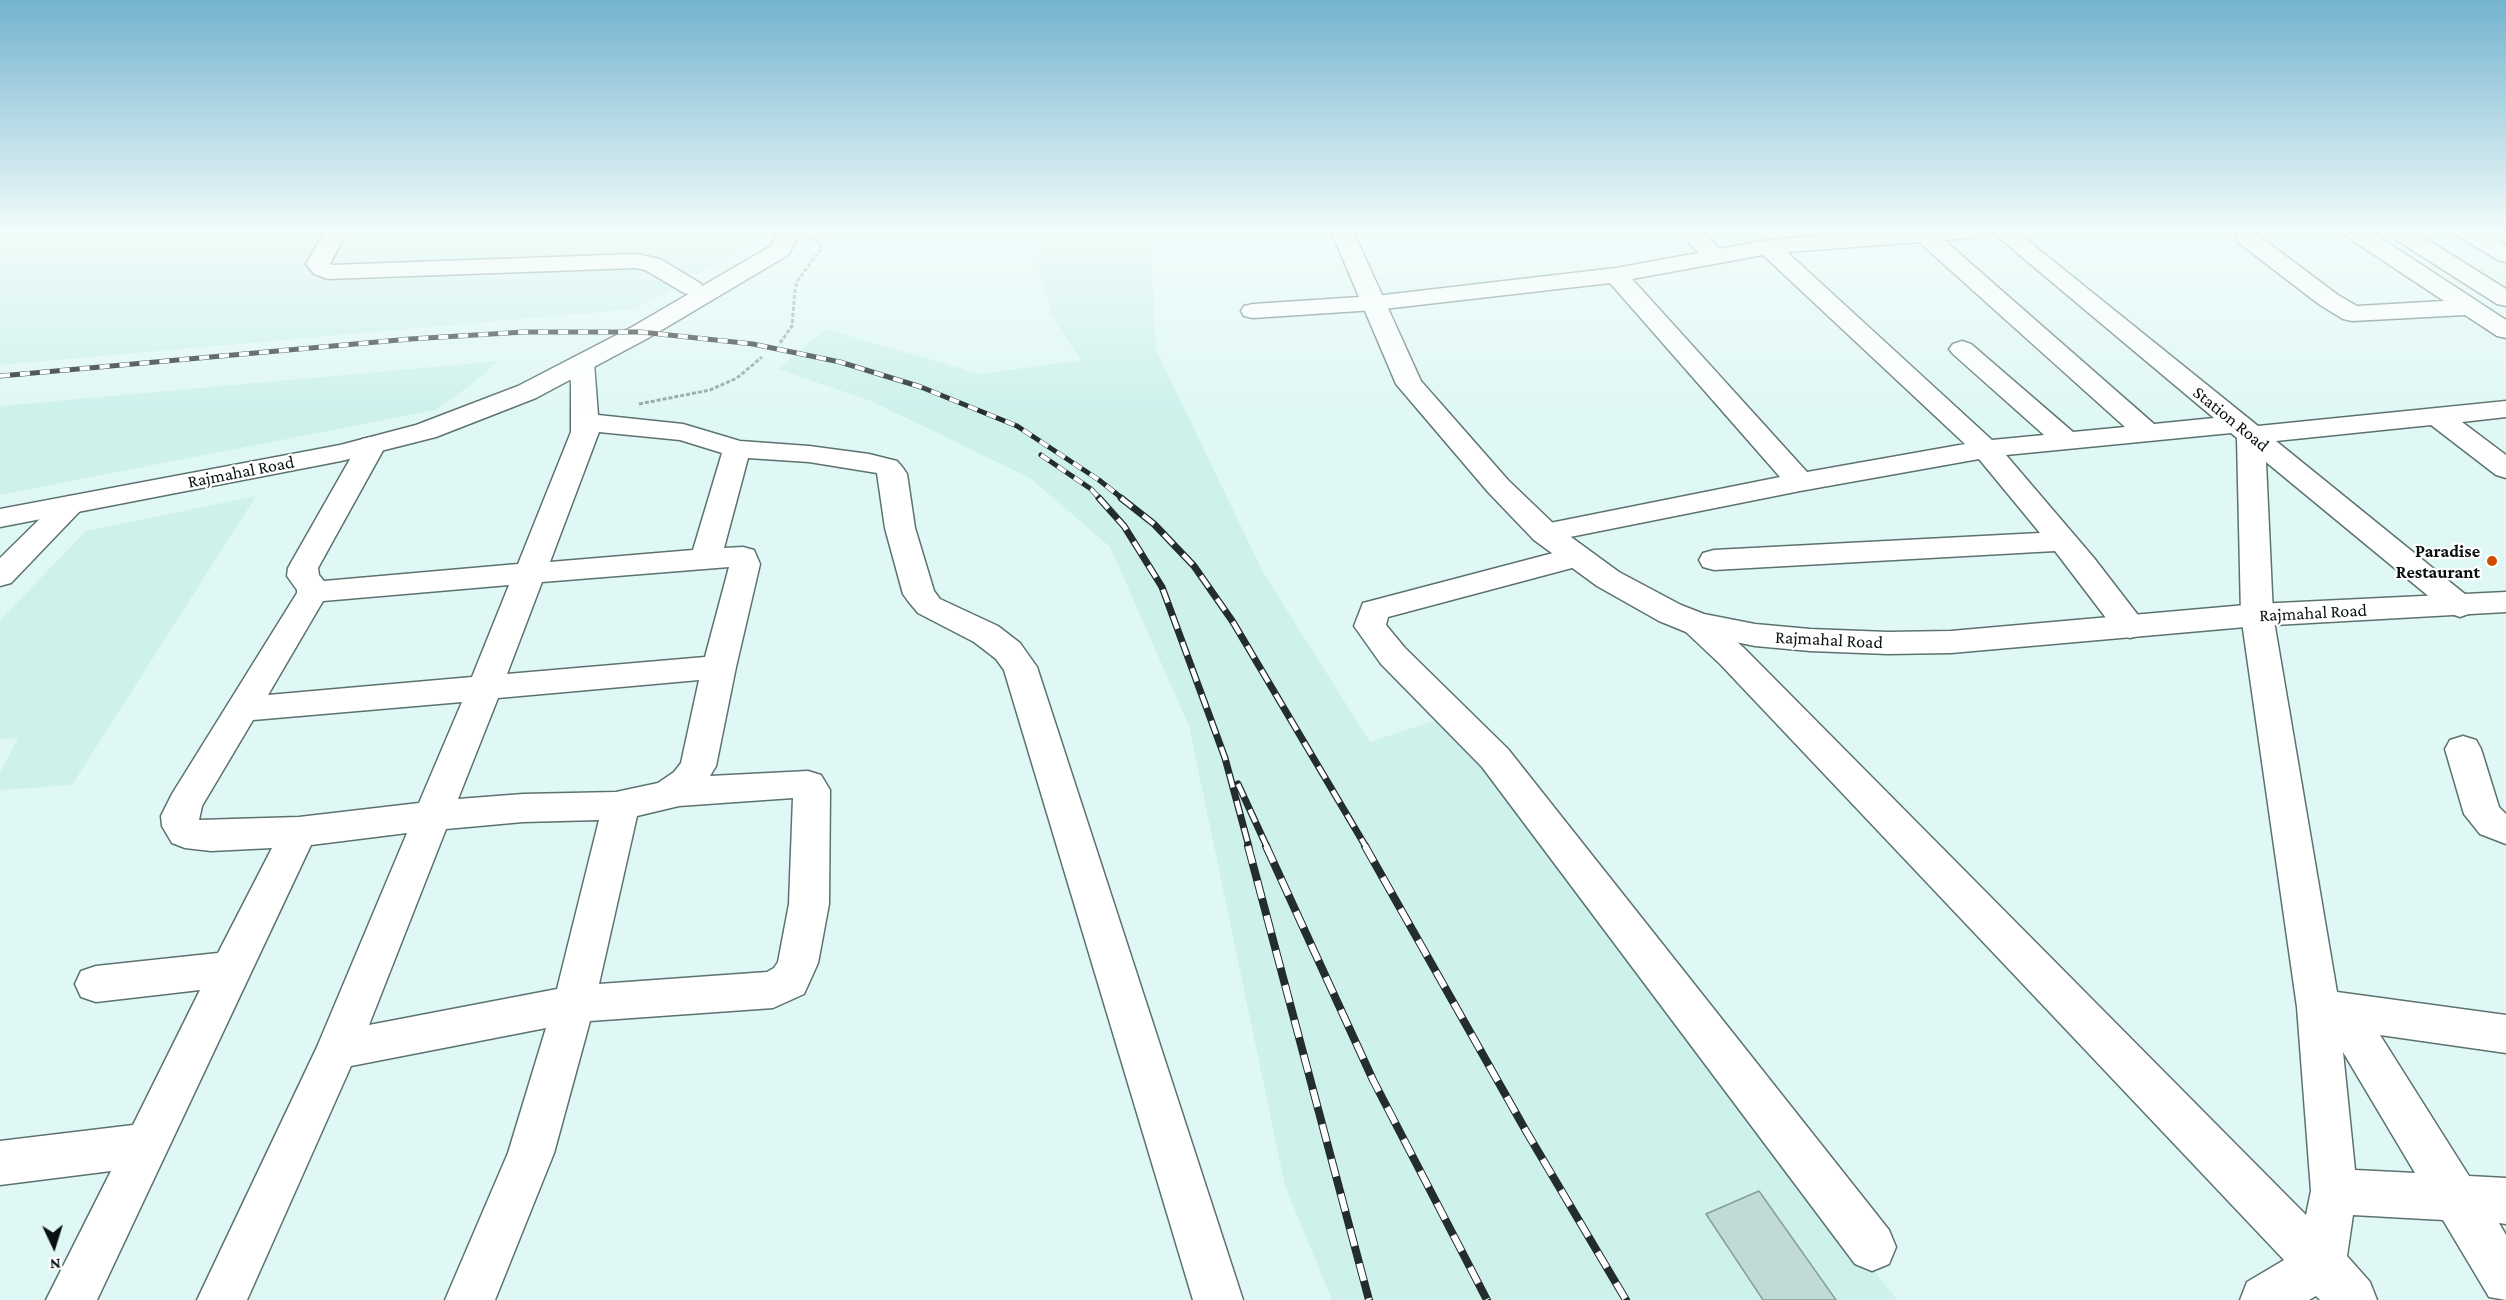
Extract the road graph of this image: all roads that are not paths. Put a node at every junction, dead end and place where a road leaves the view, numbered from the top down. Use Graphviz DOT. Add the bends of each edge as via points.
graph roads {
  1 [pos="685,292"];
  2 [pos="709,292"];
  3 [pos="1370,292"];
  4 [pos="1473,292"];
  5 [pos="1631,292"];
  6 [pos="1815,292"];
  7 [pos="1989,292"];
  8 [pos="2076,292"];
  9 [pos="2318,292"];
  10 [pos="2446,292"];
  11 [pos="1375,303"];
  12 [pos="2469,307"];
  13 [pos="1253,311"];
  14 [pos="2506,332"];
  15 [pos="1962,349"];
  16 [pos="581,363"];
  17 [pos="2506,409"];
  18 [pos="478,410"];
  19 [pos="2437,416"];
  20 [pos="591,422"];
  21 [pos="2244,429"];
  22 [pos="2146,432"];
  23 [pos="2067,441"];
  24 [pos="372,445"];
  25 [pos="736,449"];
  26 [pos="1986,449"];
  27 [pos="2506,469"];
  28 [pos="1800,482"];
  29 [pos="70,505"];
  30 [pos="0,518"];
  31 [pos="1545,533"];
  32 [pos="2062,542"];
  33 [pos="1576,557"];
  34 [pos="706,558"];
  35 [pos="1714,560"];
  36 [pos="528,575"];
  37 [pos="0,576"];
  38 [pos="312,592"];
  39 [pos="2506,602"];
  40 [pos="2460,606"];
  41 [pos="2257,615"];
  42 [pos="1697,624"];
  43 [pos="2130,627"];
  44 [pos="719,667"];
  45 [pos="484,690"];
  46 [pos="243,709"];
  47 [pos="2463,748"];
  48 [pos="674,792"];
  49 [pos="616,806"];
  50 [pos="431,816"];
  51 [pos="2506,829"];
  52 [pos="298,832"];
  53 [pos="231,969"];
  54 [pos="96,984"];
  55 [pos="574,1004"];
  56 [pos="2330,1009"];
  57 [pos="2506,1034"];
  58 [pos="337,1050"];
  59 [pos="147,1145"];
  60 [pos="0,1163"];
  61 [pos="2334,1191"];
  62 [pos="2455,1198"];
  63 [pos="2506,1201"];
  64 [pos="1872,1247"];
  65 [pos="2321,1264"];
  66 [pos="2506,1280"];
  67 [pos="71,1300"];
  68 [pos="222,1300"];
  69 [pos="470,1300"];
  70 [pos="1218,1300"];
  71 [pos="2265,1300"];
  72 [pos="2352,1300"];
  1 -- 18 [label="street, Rajmahal Road"];
  2 -- 16 [label="street, Rajmahal Road"];
  3 -- 11 [label="street, Rajmahal Road"];
  4 -- 11 [label="street"];
  5 -- 28 [label="street"];
  6 -- 26 [label="street"];
  7 -- 22 [label="street"];
  8 -- 21 [label="street, Station Road"];
  9 -- 12 [label="street" via="2352,314"];
  10 -- 12 [label="street"];
  11 -- 13 [label="street"];
  11 -- 31 [label="street, Rajmahal Road" via="1409,384 1498,486"];
  12 -- 14 [label="street"];
  15 -- 23 [label="street"];
  16 -- 18 [label="street, Rajmahal Road" via="527,393"];
  16 -- 20 [label="street"];
  17 -- 19 [label="street"];
  18 -- 24 [label="street, Rajmahal Road" via="426,431"];
  19 -- 21 [label="street"];
  19 -- 27 [label="street"];
  20 -- 25 [label="street" via="683,432"];
  20 -- 36 [label="street"];
  21 -- 22 [label="street"];
  21 -- 40 [label="street, Station Road"];
  21 -- 41 [label="street"];
  22 -- 23 [label="street"];
  23 -- 26 [label="street"];
  24 -- 29 [label="street, Rajmahal Road"];
  24 -- 38 [label="street" via="303,568 303,576 313,586"];
  25 -- 34 [label="street"];
  25 -- 70 [label="street" via="809,454 887,467 893,474 900,528 919,594 929,606 986,634 1020,666"];
  26 -- 28 [label="street"];
  26 -- 32 [label="street"];
  28 -- 31 [label="street"];
  29 -- 30 [label="street, Rajmahal Road"];
  29 -- 37 [label="street"];
  31 -- 33 [label="street, Rajmahal Road"];
  32 -- 35 [label="street"];
  32 -- 43 [label="street"];
  33 -- 42 [label="street, Rajmahal Road" via="1635,595"];
  33 -- 64 [label="street" via="1374,610 1370,626 1393,656 1495,758"];
  34 -- 36 [label="street"];
  34 -- 44 [label="street" via="743,557 745,564"];
  36 -- 38 [label="street"];
  36 -- 45 [label="street"];
  38 -- 46 [label="street"];
  39 -- 40 [label="street, Rajmahal Road"];
  40 -- 41 [label="street, Rajmahal Road"];
  41 -- 43 [label="street, Rajmahal Road"];
  41 -- 56 [label="street"];
  42 -- 43 [label="street, Rajmahal Road" via="1755,635 1848,643 1951,642"];
  42 -- 65 [label="street"];
  44 -- 45 [label="street"];
  44 -- 48 [label="street" via="698,766"];
  45 -- 46 [label="street"];
  45 -- 50 [label="street"];
  46 -- 52 [label="street" via="185,804 181,826 185,833 211,836"];
  47 -- 51 [label="street" via="2483,814"];
  48 -- 49 [label="street"];
  48 -- 55 [label="street" via="796,784 808,785 812,790 809,904 798,963 789,981 773,990"];
  49 -- 50 [label="street" via="523,808"];
  49 -- 55 [label="street" via="620,814"];
  50 -- 52 [label="street"];
  50 -- 58 [label="street"];
  52 -- 53 [label="street"];
  53 -- 54 [label="street"];
  53 -- 59 [label="street"];
  55 -- 58 [label="street"];
  55 -- 69 [label="street" via="531,1153"];
  56 -- 57 [label="street"];
  56 -- 61 [label="street"];
  56 -- 62 [label="street"];
  58 -- 68 [label="street"];
  59 -- 60 [label="street"];
  59 -- 67 [label="street"];
  61 -- 62 [label="street"];
  61 -- 65 [label="street"];
  62 -- 63 [label="street"];
  62 -- 66 [label="street"];
  65 -- 71 [label="street"];
  65 -- 72 [label="street"];
}
